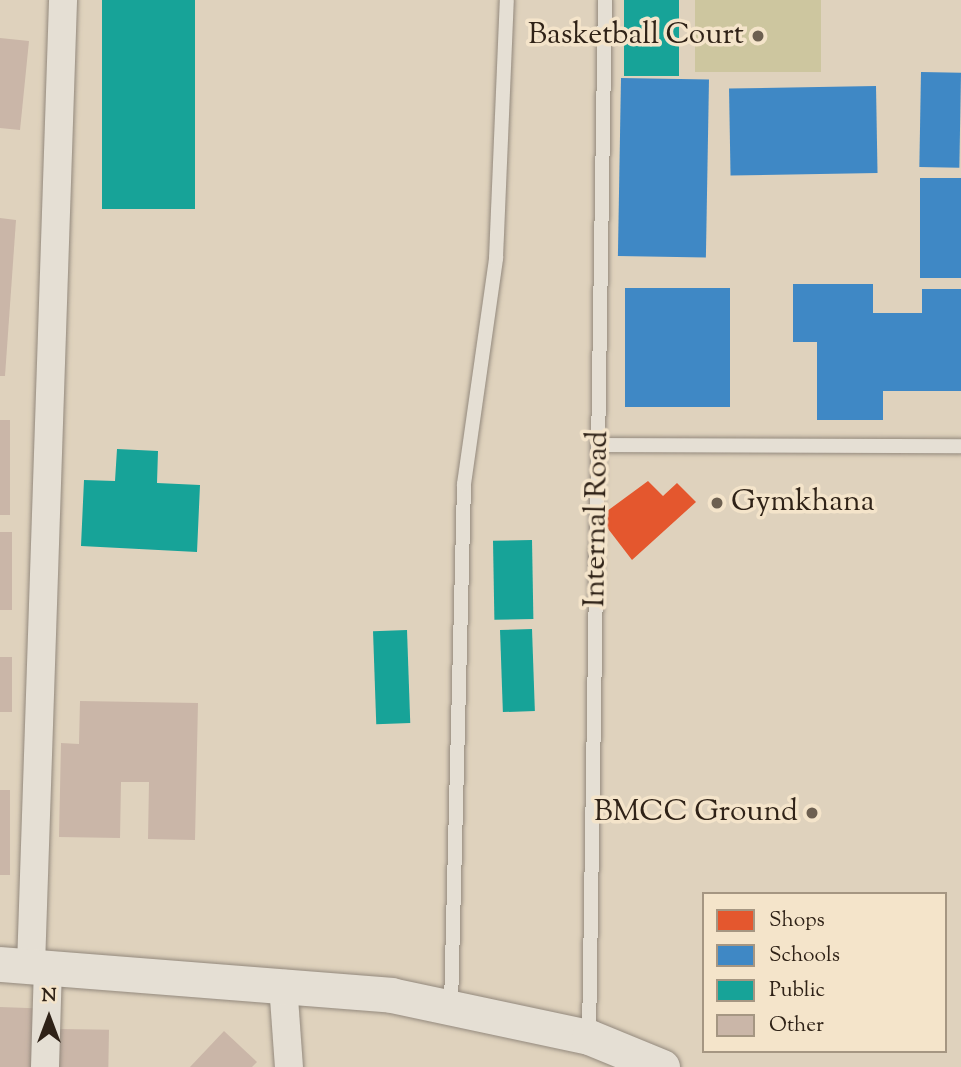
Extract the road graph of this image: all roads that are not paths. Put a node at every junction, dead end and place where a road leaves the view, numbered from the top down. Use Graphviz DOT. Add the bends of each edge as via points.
graph roads {
  1 [pos="63,0"];
  2 [pos="507,0"];
  3 [pos="605,0"];
  4 [pos="599,445"];
  5 [pos="961,446"];
  6 [pos="26,965"];
  7 [pos="283,985"];
  8 [pos="451,1006"];
  9 [pos="589,1037"];
  10 [pos="45,1067"];
  11 [pos="289,1067"];
  12 [pos="661,1067"];
  1 -- 6 [label="street"];
  2 -- 8 [label="lane" via="496,258 464,484"];
  3 -- 4 [label="lane, Internal Road"];
  4 -- 5 [label="lane"];
  4 -- 9 [label="lane, Internal Road"];
  6 -- 7 [label="street"];
  6 -- 10 [label="street"];
  7 -- 8 [label="street"];
  7 -- 11 [label="street"];
  8 -- 9 [label="street"];
  9 -- 12 [label="street"];
}
